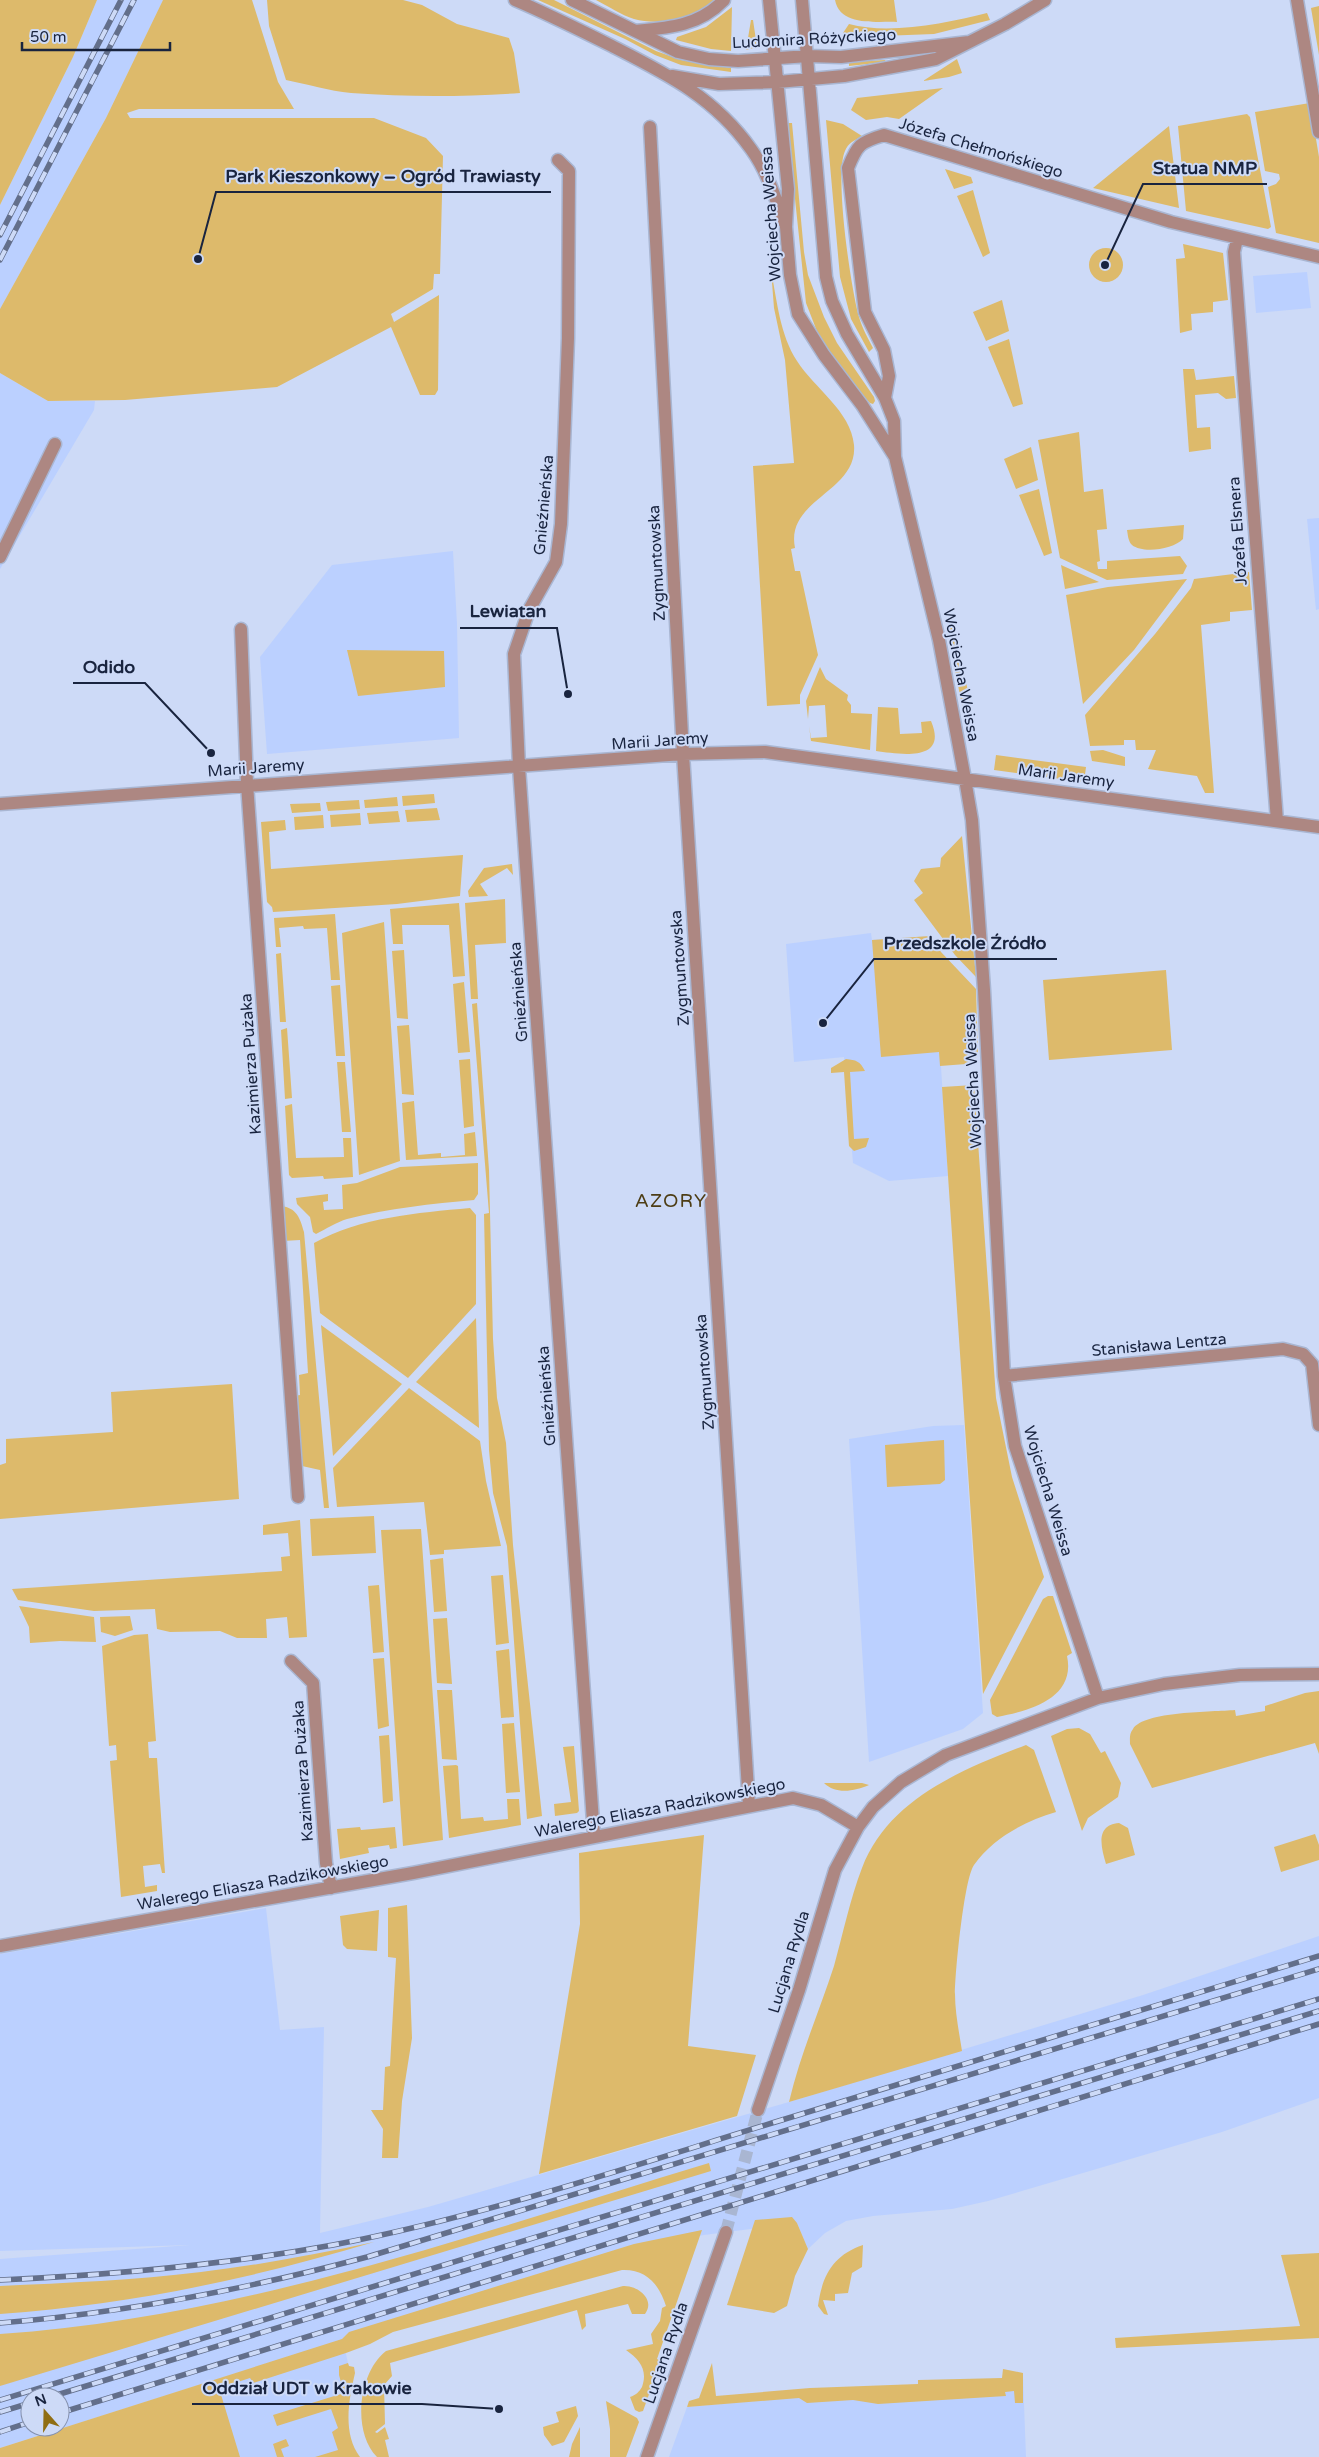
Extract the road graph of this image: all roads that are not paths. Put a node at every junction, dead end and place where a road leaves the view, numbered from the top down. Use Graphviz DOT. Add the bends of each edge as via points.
graph roads {
  1 [pos="515,0"];
  2 [pos="572,0"];
  3 [pos="724,0"];
  4 [pos="769,0"];
  5 [pos="802,0"];
  6 [pos="1045,0"];
  7 [pos="1297,0"];
  8 [pos="636,31"];
  9 [pos="969,42"];
  10 [pos="808,56"];
  11 [pos="775,60"];
  12 [pos="672,76"];
  13 [pos="809,79"];
  14 [pos="778,82"];
  15 [pos="650,127"];
  16 [pos="1319,132"];
  17 [pos="558,160"];
  18 [pos="786,227"];
  19 [pos="1237,239"];
  20 [pos="1319,257"];
  21 [pos="885,398"];
  22 [pos="55,444"];
  23 [pos="895,457"];
  24 [pos="0,557"];
  25 [pos="240,629"];
  26 [pos="683,754"];
  27 [pos="519,767"];
  28 [pos="965,779"];
  29 [pos="247,784"];
  30 [pos="0,804"];
  31 [pos="1277,821"];
  32 [pos="1319,827"];
  33 [pos="1004,1376"];
  34 [pos="1319,1425"];
  35 [pos="298,1497"];
  36 [pos="291,1660"];
  37 [pos="1319,1674"];
  38 [pos="1098,1698"];
  39 [pos="748,1806"];
  40 [pos="858,1827"];
  41 [pos="594,1836"];
  42 [pos="331,1888"];
  43 [pos="0,1946"];
  44 [pos="758,2110"];
  45 [pos="726,2232"];
  46 [pos="647,2457"];
  1 -- 12 [label="street"];
  2 -- 8 [label="street, Ludomira Różyckiego"];
  3 -- 8 [label="street" via="708,15 685,25"];
  4 -- 11 [label="street, Wojciecha Weissa"];
  5 -- 10 [label="street"];
  6 -- 9 [label="street, Ludomira Różyckiego"];
  7 -- 16 [label="street"];
  8 -- 11 [label="street, Ludomira Różyckiego" via="678,52 709,59"];
  9 -- 10 [label="street, Ludomira Różyckiego" via="868,54"];
  9 -- 13 [label="street, Ludomira Różyckiego" via="936,59"];
  10 -- 11 [label="street, Ludomira Różyckiego"];
  10 -- 13 [label="street, Wojciecha Weissa"];
  11 -- 14 [label="street, Wojciecha Weissa"];
  12 -- 14 [label="street" via="719,84"];
  12 -- 18 [label="street" via="705,99 733,126 766,177"];
  13 -- 14 [label="street, Ludomira Różyckiego"];
  13 -- 21 [label="street, Wojciecha Weissa" via="822,244 832,300 862,362"];
  14 -- 18 [label="street, Wojciecha Weissa" via="788,189"];
  15 -- 26 [label="street, Zygmuntowska"];
  17 -- 27 [label="street, Gnieźnieńska" via="569,171 562,514 556,562 530,610 514,654"];
  18 -- 23 [label="street, Wojciecha Weissa" via="791,282 798,314"];
  19 -- 20 [label="street, Józefa Chełmońskiego"];
  19 -- 21 [label="street, Józefa Chełmońskiego" via="884,135 870,139 856,149 848,168 865,312 884,350 889,376"];
  19 -- 31 [label="street, Józefa Elsnera" via="1235,262"];
  21 -- 23 [label="street, Wojciecha Weissa" via="896,430"];
  22 -- 24 [label="street"];
  23 -- 28 [label="street, Wojciecha Weissa" via="939,640"];
  25 -- 29 [label="street, Kazimierza Pużaka"];
  26 -- 27 [label="street, Marii Jaremy"];
  26 -- 28 [label="street, Marii Jaremy" via="765,752"];
  26 -- 39 [label="street, Zygmuntowska"];
  27 -- 29 [label="street, Marii Jaremy"];
  27 -- 41 [label="street, Gnieźnieńska"];
  28 -- 31 [label="street, Marii Jaremy"];
  28 -- 33 [label="street, Wojciecha Weissa" via="972,820 984,990"];
  29 -- 30 [label="street, Marii Jaremy"];
  29 -- 35 [label="street, Kazimierza Pużaka"];
  31 -- 32 [label="street, Marii Jaremy"];
  33 -- 34 [label="street, Stanisława Lentza" via="1283,1349 1302,1354 1312,1364"];
  33 -- 38 [label="street, Wojciecha Weissa" via="1015,1446"];
  36 -- 42 [label="street, Kazimierza Pużaka" via="313,1684 326,1863"];
  37 -- 38 [label="street" via="1240,1675 1164,1684"];
  38 -- 40 [label="street" via="929,1764 886,1795"];
  39 -- 40 [label="street, Walerego Eliasza Radzikowskiego" via="793,1798 808,1800 837,1812"];
  39 -- 41 [label="street, Walerego Eliasza Radzikowskiego"];
  40 -- 44 [label="street, Lucjana Rydla" via="835,1870"];
  41 -- 42 [label="street, Walerego Eliasza Radzikowskiego"];
  42 -- 43 [label="street, Walerego Eliasza Radzikowskiego"];
  45 -- 46 [label="street, Lucjana Rydla"];
}
